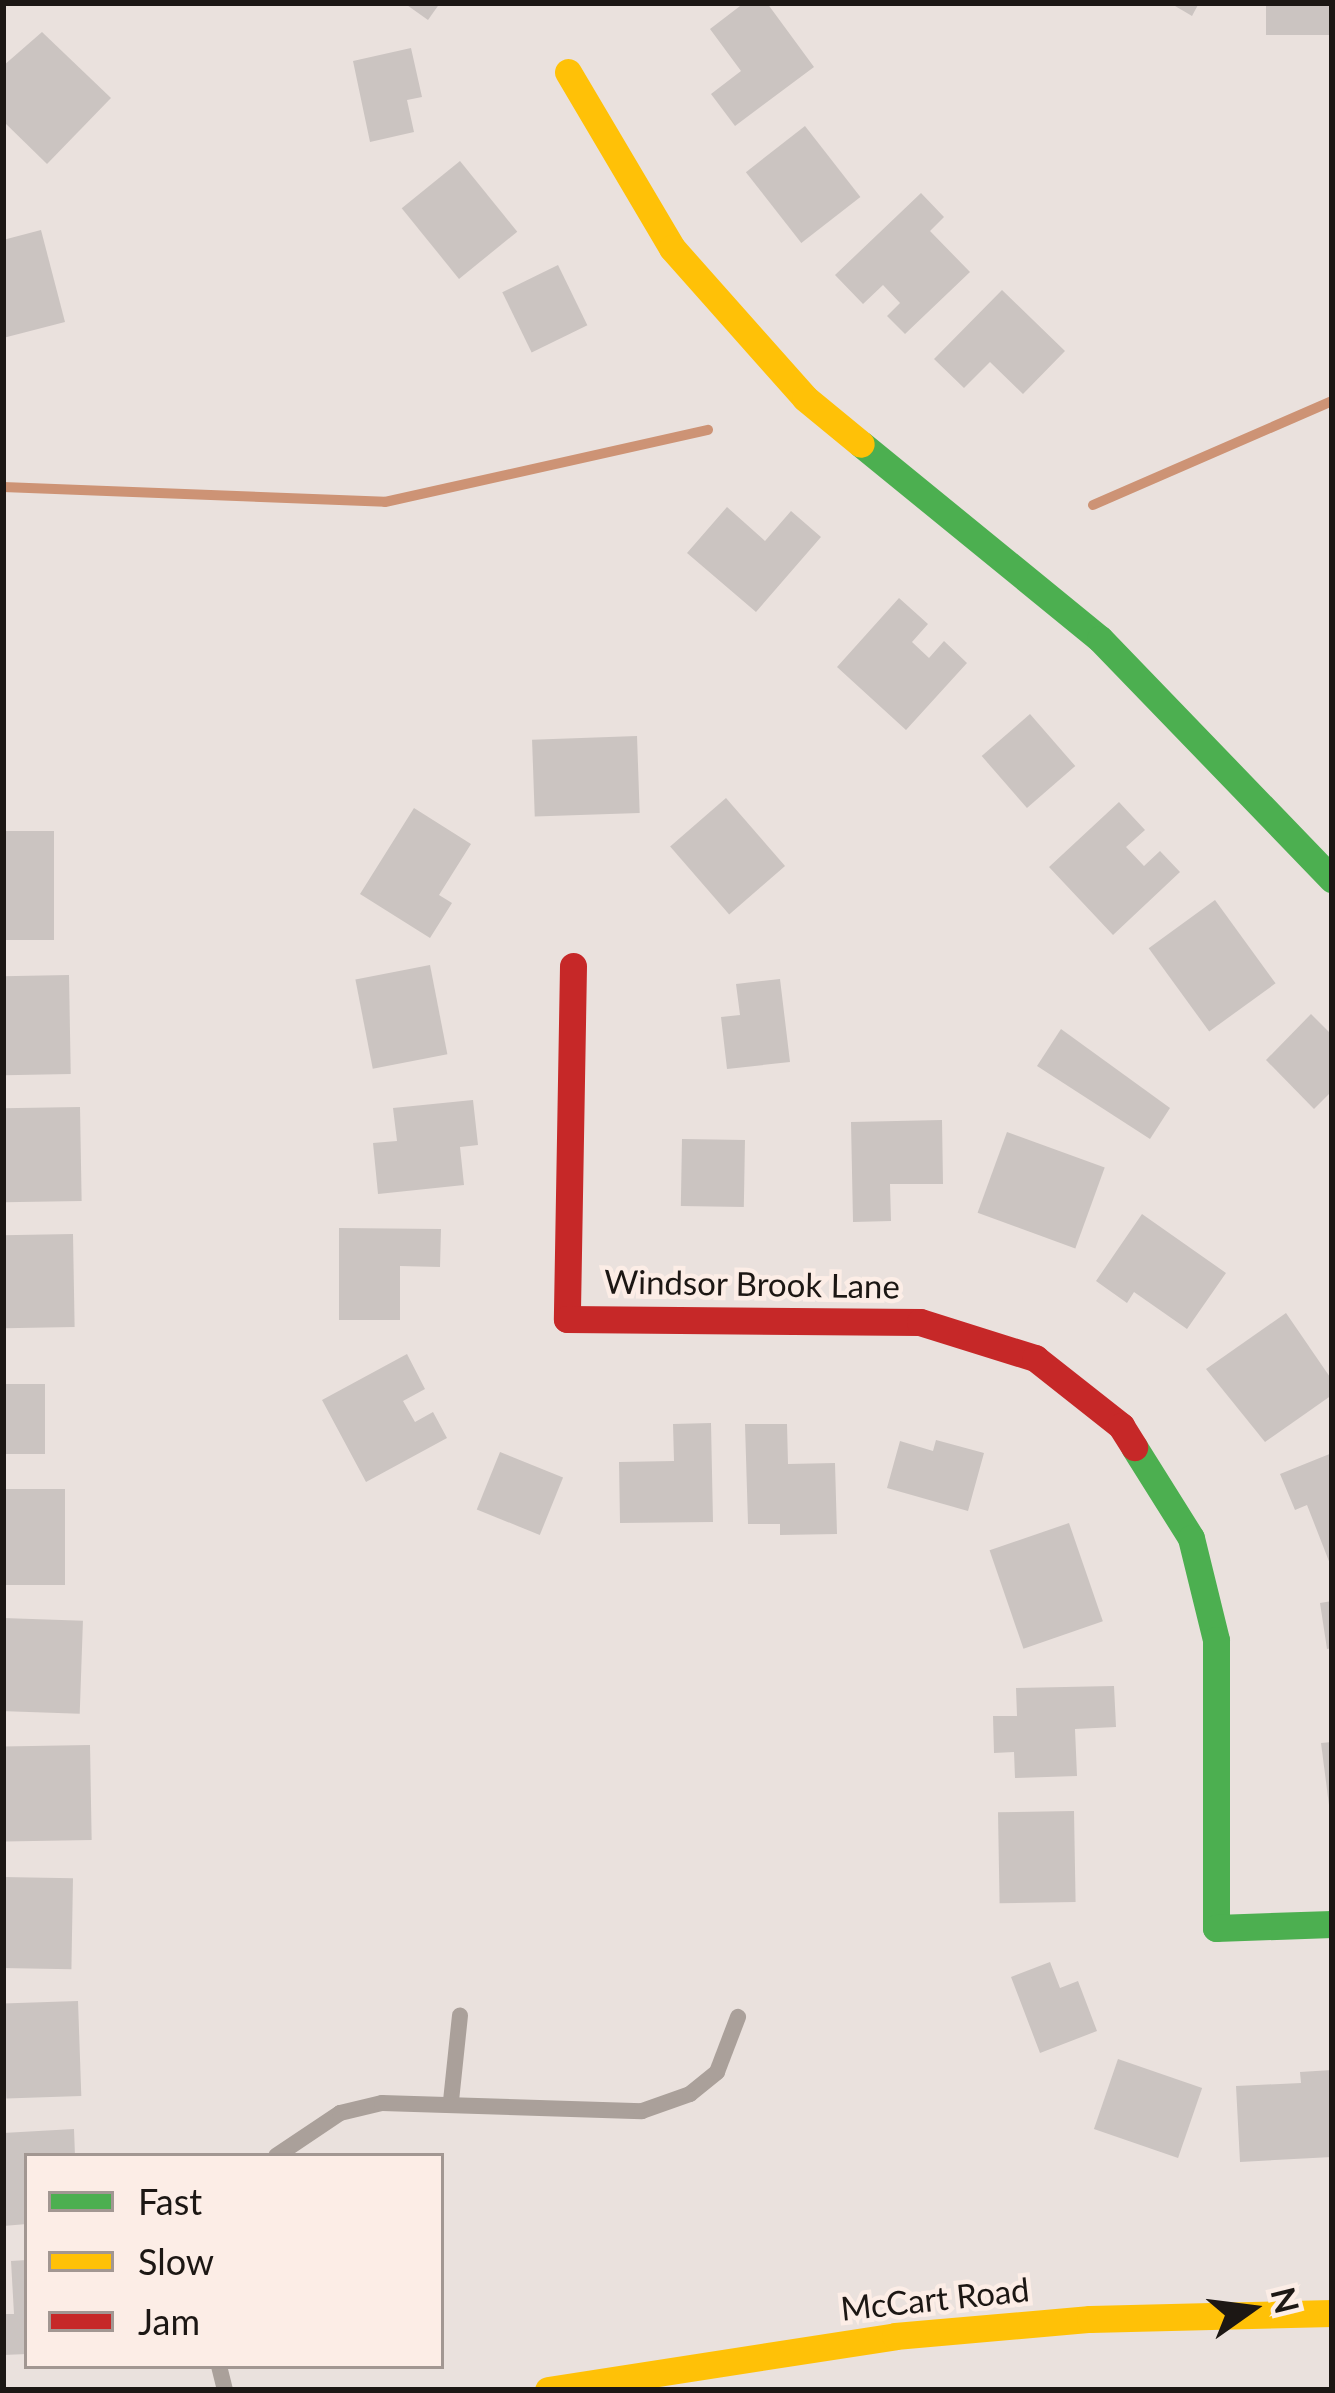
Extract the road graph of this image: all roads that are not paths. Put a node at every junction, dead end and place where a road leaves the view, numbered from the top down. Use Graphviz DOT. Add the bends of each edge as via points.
graph roads {
  1 [pos="568,72"];
  2 [pos="1332,879"];
  3 [pos="573,966"];
  4 [pos="1332,1924"];
  5 [pos="460,2015"];
  6 [pos="737,2017"];
  7 [pos="451,2101"];
  8 [pos="280,2153"];
  9 [pos="1332,2313"];
  10 [pos="548,2390"];
  1 -- 2 [label="street" via="672,248 805,398 1100,639"];
  3 -- 4 [label="street, Windsor Brook Lane" via="567,1318 920,1322 1036,1358 1121,1426 1192,1538 1216,1640 1216,1928"];
  5 -- 7 [label="lane"];
  6 -- 7 [label="lane" via="717,2072 690,2095 642,2111"];
  7 -- 8 [label="lane" via="340,2113"];
  9 -- 10 [label="street, McCart Road" via="1090,2319 895,2336"];
}
